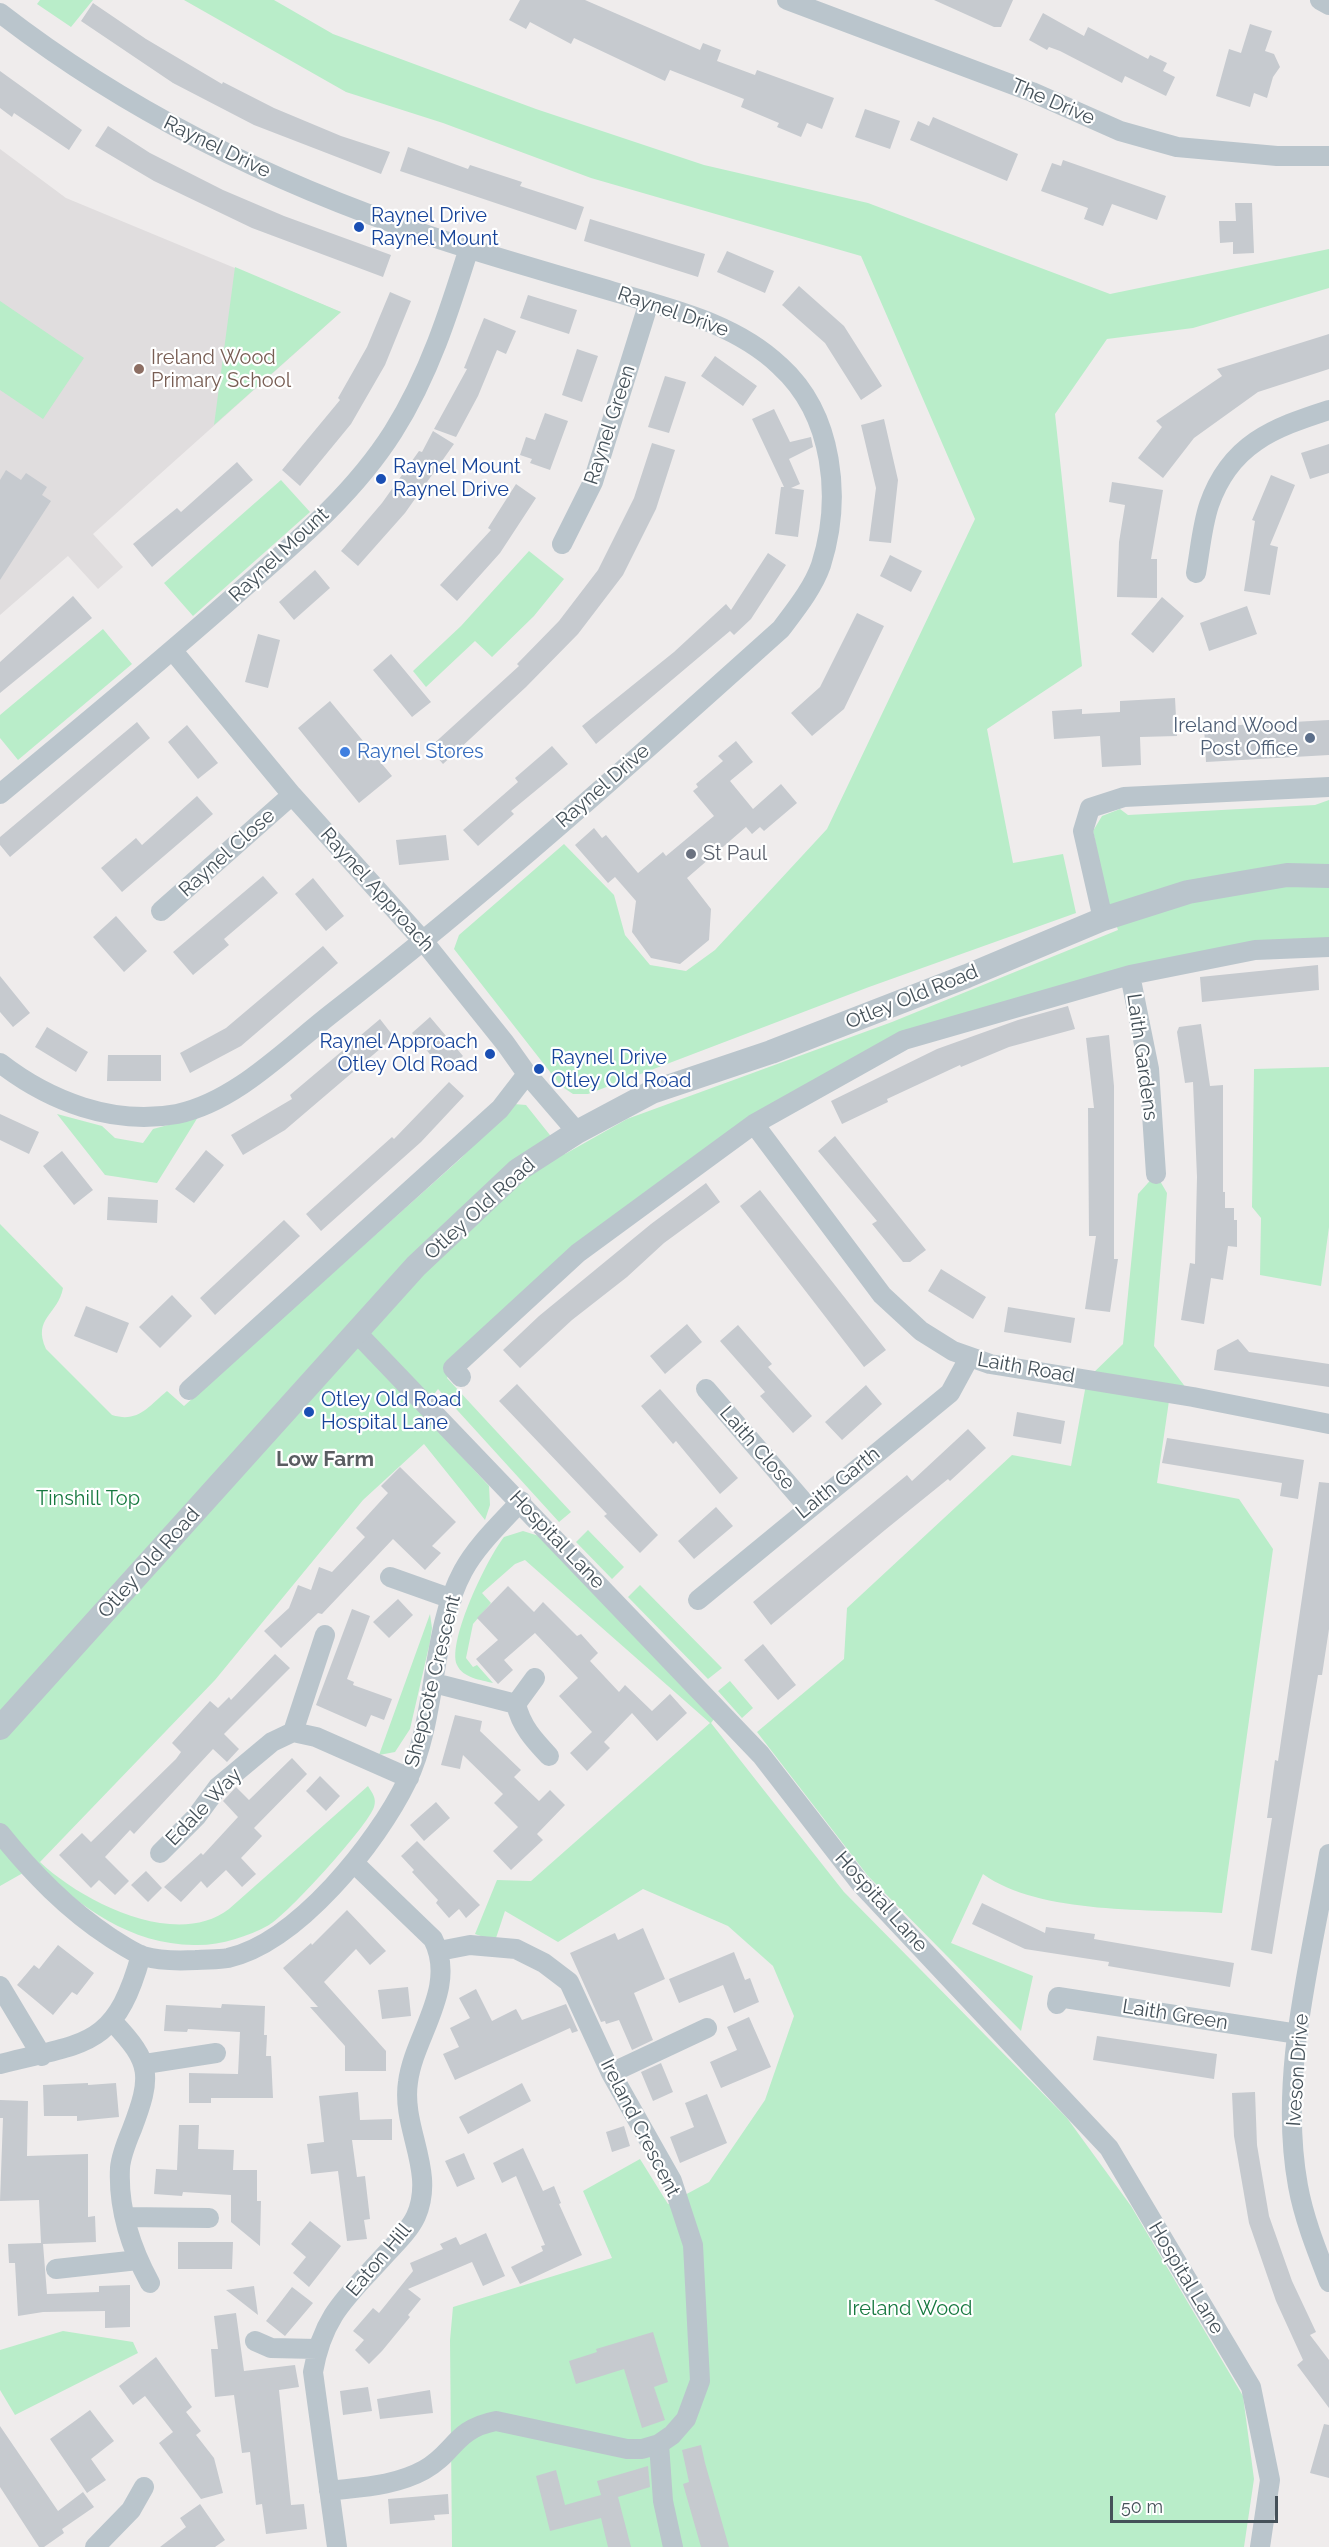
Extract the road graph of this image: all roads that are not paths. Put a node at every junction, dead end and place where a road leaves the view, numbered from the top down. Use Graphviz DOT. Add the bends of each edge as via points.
graph roads {
  1 [pos="787,0"];
  2 [pos="1320,0"];
  3 [pos="1329,5"];
  4 [pos="0,13"];
  5 [pos="1329,156"];
  6 [pos="468,248"];
  7 [pos="649,302"];
  8 [pos="1329,410"];
  9 [pos="562,544"];
  10 [pos="1196,573"];
  11 [pos="173,651"];
  12 [pos="1329,787"];
  13 [pos="0,795"];
  14 [pos="292,795"];
  15 [pos="1329,876"];
  16 [pos="161,911"];
  17 [pos="1103,919"];
  18 [pos="424,942"];
  19 [pos="1329,947"];
  20 [pos="1130,975"];
  21 [pos="0,1063"];
  22 [pos="527,1074"];
  23 [pos="754,1124"];
  24 [pos="577,1132"];
  25 [pos="1156,1174"];
  26 [pos="356,1332"];
  27 [pos="969,1358"];
  28 [pos="461,1377"];
  29 [pos="706,1389"];
  30 [pos="189,1390"];
  31 [pos="1329,1424"];
  32 [pos="521,1501"];
  33 [pos="808,1507"];
  34 [pos="390,1578"];
  35 [pos="452,1599"];
  36 [pos="698,1600"];
  37 [pos="325,1635"];
  38 [pos="535,1678"];
  39 [pos="434,1683"];
  40 [pos="516,1704"];
  41 [pos="0,1728"];
  42 [pos="293,1732"];
  43 [pos="549,1756"];
  44 [pos="409,1778"];
  45 [pos="0,1833"];
  46 [pos="160,1853"];
  47 [pos="1329,1854"];
  48 [pos="354,1863"];
  49 [pos="439,1951"];
  50 [pos="141,1955"];
  51 [pos="0,1986"];
  52 [pos="1058,2004"];
  53 [pos="113,2022"];
  54 [pos="707,2028"];
  55 [pos="1298,2034"];
  56 [pos="216,2053"];
  57 [pos="42,2056"];
  58 [pos="0,2064"];
  59 [pos="145,2064"];
  60 [pos="611,2073"];
  61 [pos="125,2217"];
  62 [pos="210,2218"];
  63 [pos="138,2260"];
  64 [pos="56,2269"];
  65 [pos="1329,2282"];
  66 [pos="150,2283"];
  67 [pos="255,2341"];
  68 [pos="317,2349"];
  69 [pos="658,2444"];
  70 [pos="144,2487"];
  71 [pos="329,2491"];
  72 [pos="95,2547"];
  73 [pos="337,2547"];
  74 [pos="673,2547"];
  75 [pos="1260,2547"];
  1 -- 5 [label="street, The Drive" via="1132,134 1177,147 1277,156"];
  2 -- 3 [label="street"];
  4 -- 6 [label="street, Raynel Drive" via="117,95 189,136 310,191"];
  6 -- 7 [label="street, Raynel Drive"];
  6 -- 11 [label="street, Raynel Mount" via="450,310 423,379 392,433 361,475 312,528"];
  7 -- 9 [label="street, Raynel Green" via="593,482"];
  7 -- 18 [label="street, Raynel Drive" via="706,321 752,343 782,367 805,396 821,430 832,470 830,524 820,567 782,629"];
  8 -- 10 [label="street" via="1282,425 1260,437 1230,465 1209,506"];
  11 -- 13 [label="street, Raynel Mount"];
  11 -- 14 [label="street, Raynel Approach"];
  12 -- 17 [label="street" via="1124,797 1090,808 1083,831"];
  14 -- 16 [label="street, Raynel Close"];
  14 -- 18 [label="street, Raynel Approach"];
  15 -- 17 [label="street, Otley Old Road" via="1287,875 1188,892"];
  17 -- 24 [label="street, Otley Old Road" via="771,1052 652,1092"];
  18 -- 21 [label="street, Raynel Drive" via="244,1082 210,1102 177,1113 135,1116 96,1111 27,1084"];
  18 -- 22 [label="street, Raynel Approach" via="506,1042"];
  19 -- 20 [label="street, Otley Old Road" via="1255,950"];
  20 -- 23 [label="street, Otley Old Road" via="904,1040"];
  20 -- 25 [label="street, Laith Gardens" via="1149,1069"];
  22 -- 24 [label="street, Raynel Approach"];
  22 -- 30 [label="street" via="500,1109"];
  23 -- 27 [label="street, Laith Road" via="882,1295 921,1331"];
  23 -- 28 [label="street, Otley Old Road" via="578,1253 453,1368"];
  24 -- 26 [label="street, Otley Old Road" via="518,1170 435,1246"];
  26 -- 32 [label="street, Hospital Lane"];
  26 -- 41 [label="street, Otley Old Road"];
  27 -- 31 [label="street, Laith Road"];
  27 -- 33 [label="street, Laith Garth" via="950,1393"];
  29 -- 33 [label="street, Laith Close"];
  32 -- 35 [label="street, Shepcote Crescent" via="472,1556"];
  32 -- 75 [label="street, Hospital Lane" via="761,1755 860,1883 1109,2148 1251,2387 1270,2480"];
  33 -- 36 [label="street, Laith Garth"];
  34 -- 35 [label="street"];
  35 -- 39 [label="street, Shepcote Crescent"];
  37 -- 42 [label="street"];
  38 -- 40 [label="street"];
  39 -- 40 [label="street"];
  39 -- 44 [label="street, Shepcote Crescent"];
  40 -- 43 [label="street" via="519,1719"];
  42 -- 44 [label="street" via="316,1737"];
  42 -- 46 [label="street, Edale Way" via="272,1742 218,1787 196,1817"];
  44 -- 48 [label="street, Shepcote Crescent" via="387,1818"];
  45 -- 50 [label="street, Shepcote Crescent" via="61,1902"];
  47 -- 55 [label="street, Iveson Drive"];
  48 -- 49 [label="street" via="433,1939"];
  48 -- 50 [label="street, Shepcote Crescent" via="298,1920 256,1947 228,1958 160,1960"];
  49 -- 60 [label="street, Ireland Crescent" via="492,1945 516,1949 544,1963 569,1982"];
  49 -- 68 [label="street, Eaton Hill" via="440,1980 434,2008 408,2080 406,2103 422,2167 422,2200 407,2230 334,2312"];
  50 -- 53 [label="street" via="125,2003"];
  51 -- 57 [label="street"];
  52 -- 55 [label="street, Laith Green" via="1058,1997"];
  53 -- 57 [label="street" via="69,2048"];
  53 -- 59 [label="street" via="136,2047"];
  54 -- 60 [label="street"];
  55 -- 65 [label="street, Iveson Drive" via="1292,2125 1298,2186"];
  56 -- 59 [label="street"];
  57 -- 58 [label="street"];
  59 -- 61 [label="street" via="146,2087 120,2167"];
  60 -- 69 [label="street, Ireland Crescent" via="672,2181 693,2245 700,2381 686,2419"];
  61 -- 62 [label="street"];
  61 -- 63 [label="street"];
  63 -- 64 [label="street"];
  63 -- 66 [label="street"];
  67 -- 68 [label="street" via="271,2348"];
  68 -- 71 [label="street, Eaton Hill" via="313,2372"];
  69 -- 71 [label="street" via="627,2449 496,2421 476,2425 427,2469 402,2481"];
  69 -- 74 [label="street" via="663,2501"];
  70 -- 72 [label="street" via="131,2510"];
  71 -- 73 [label="street, Eaton Hill"];
}
